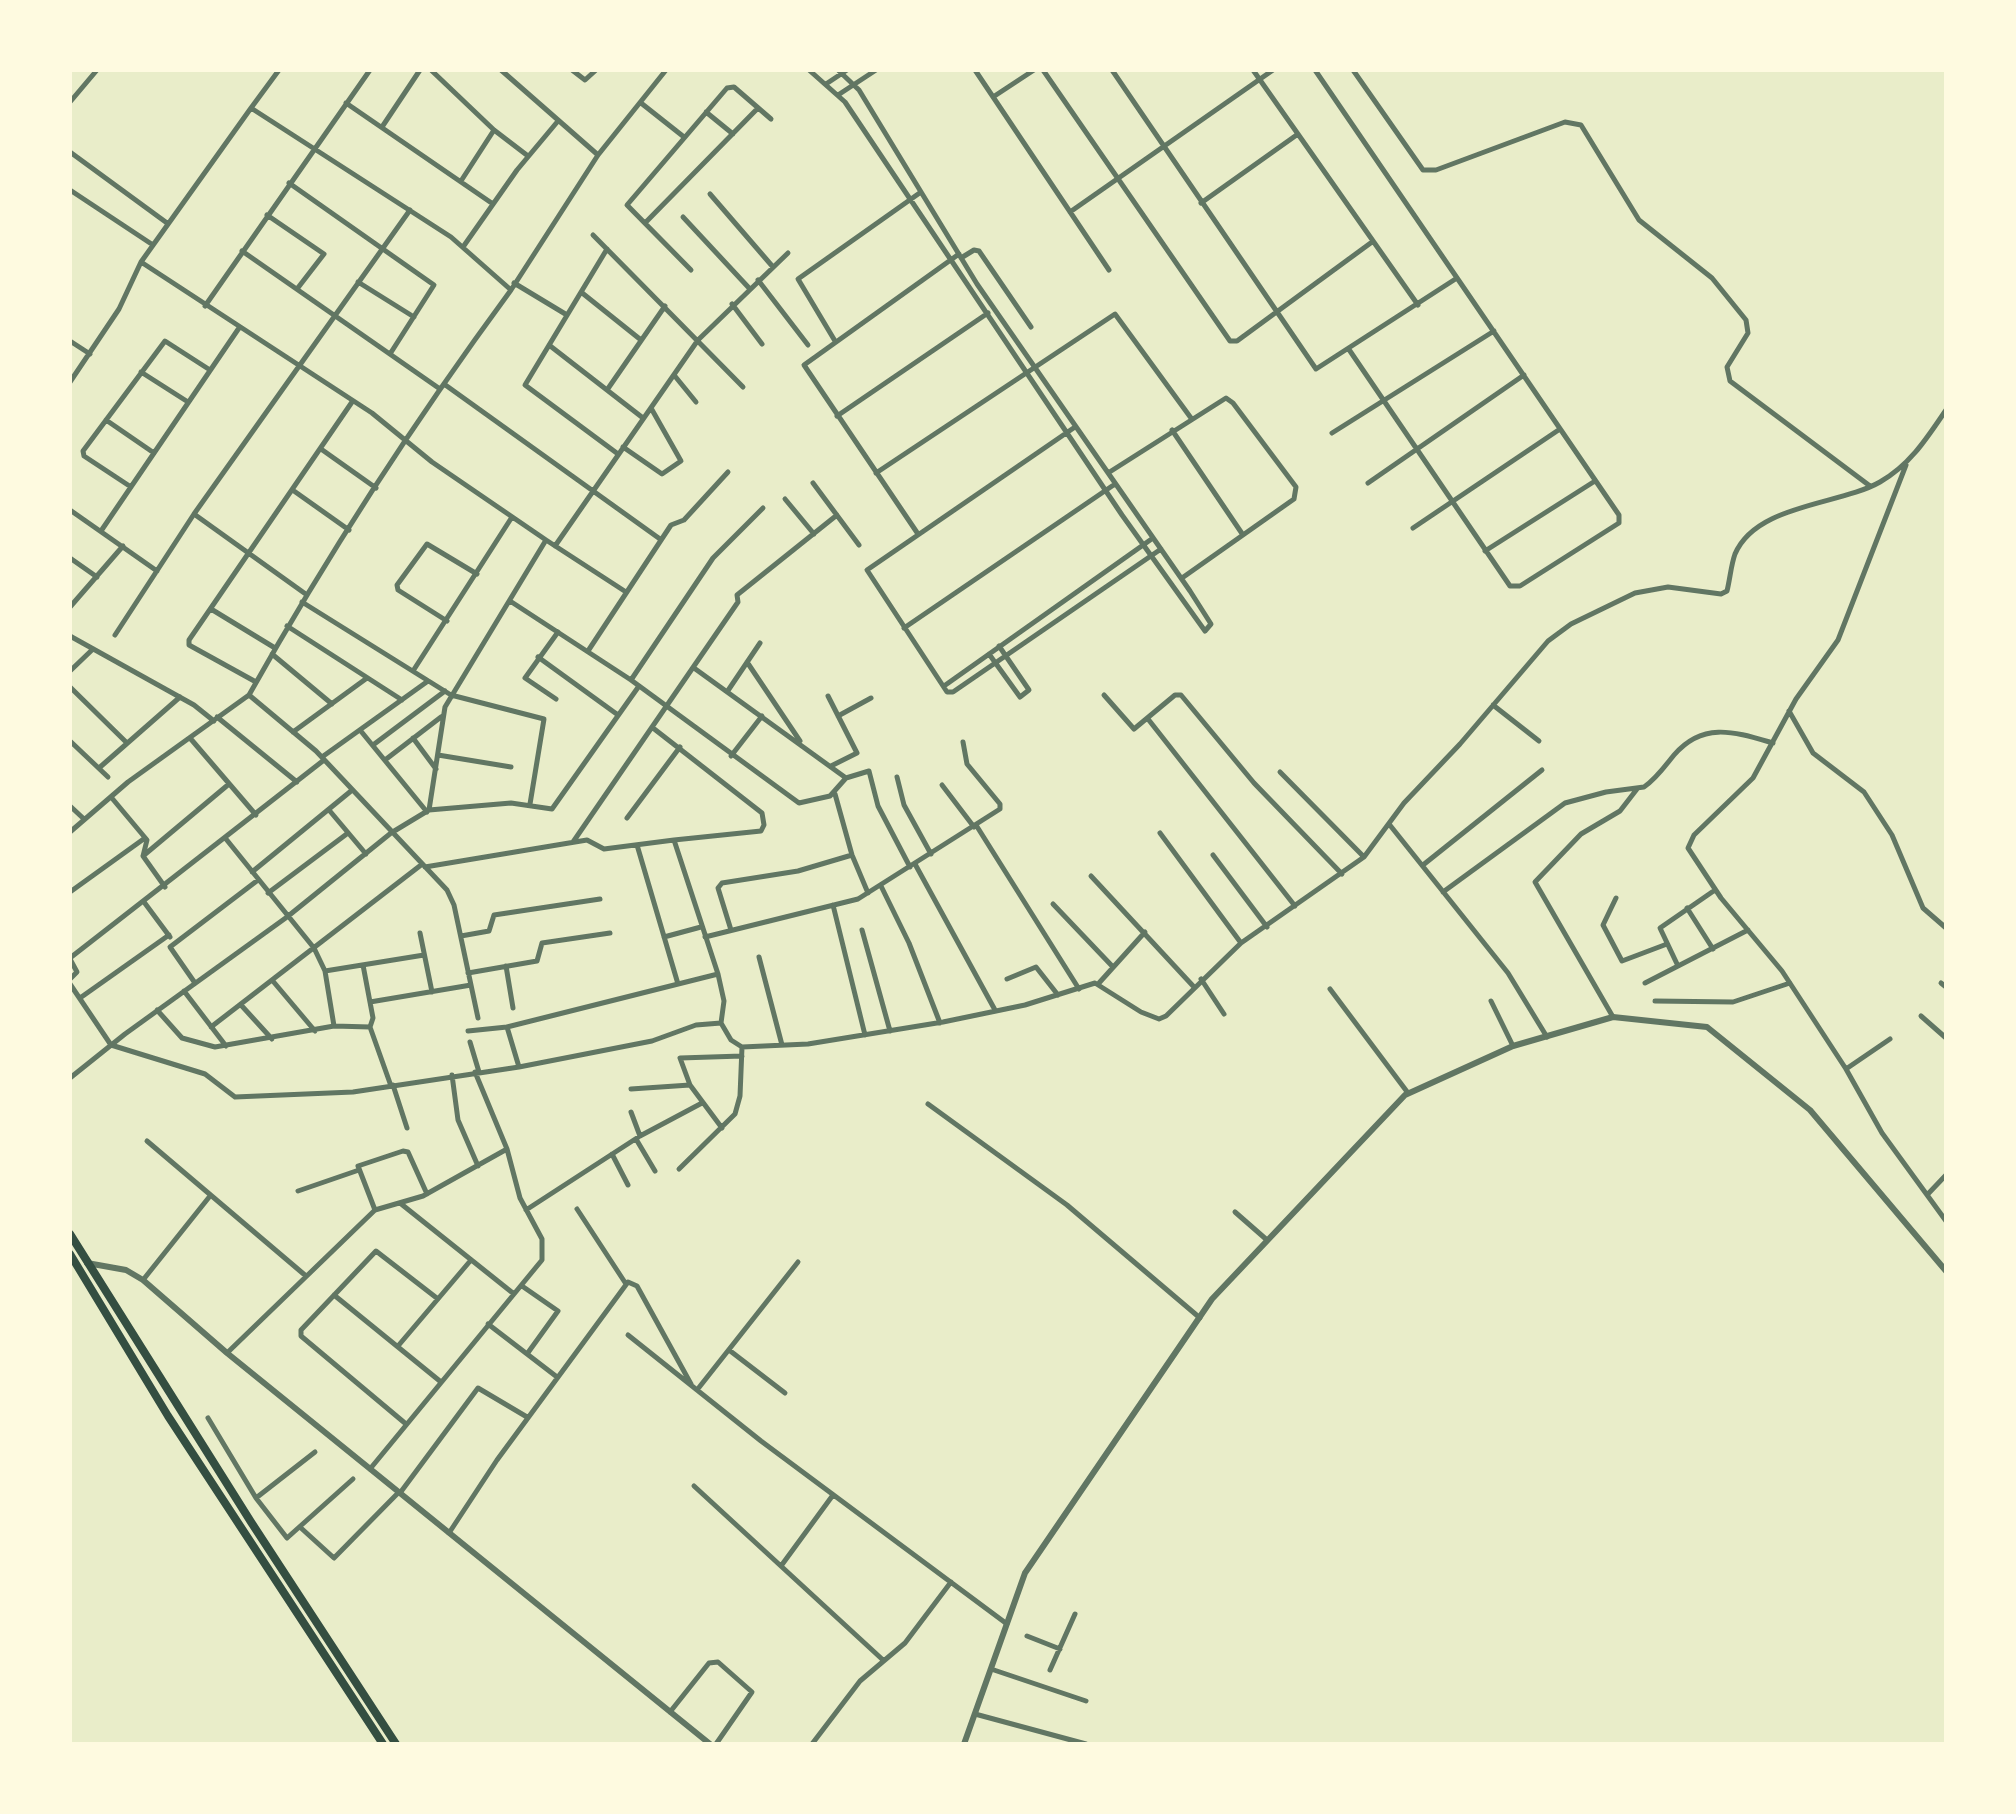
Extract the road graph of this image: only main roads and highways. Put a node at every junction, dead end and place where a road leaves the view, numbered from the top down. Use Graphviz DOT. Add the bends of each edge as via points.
graph roads {
  1 [pos="70,1234"];
  2 [pos="70,1254"];
  3 [pos="383,1744"];
  4 [pos="396,1744"];
  1 -- 4 [label="main road"];
  2 -- 3 [label="main road" via="168,1416"];
}
